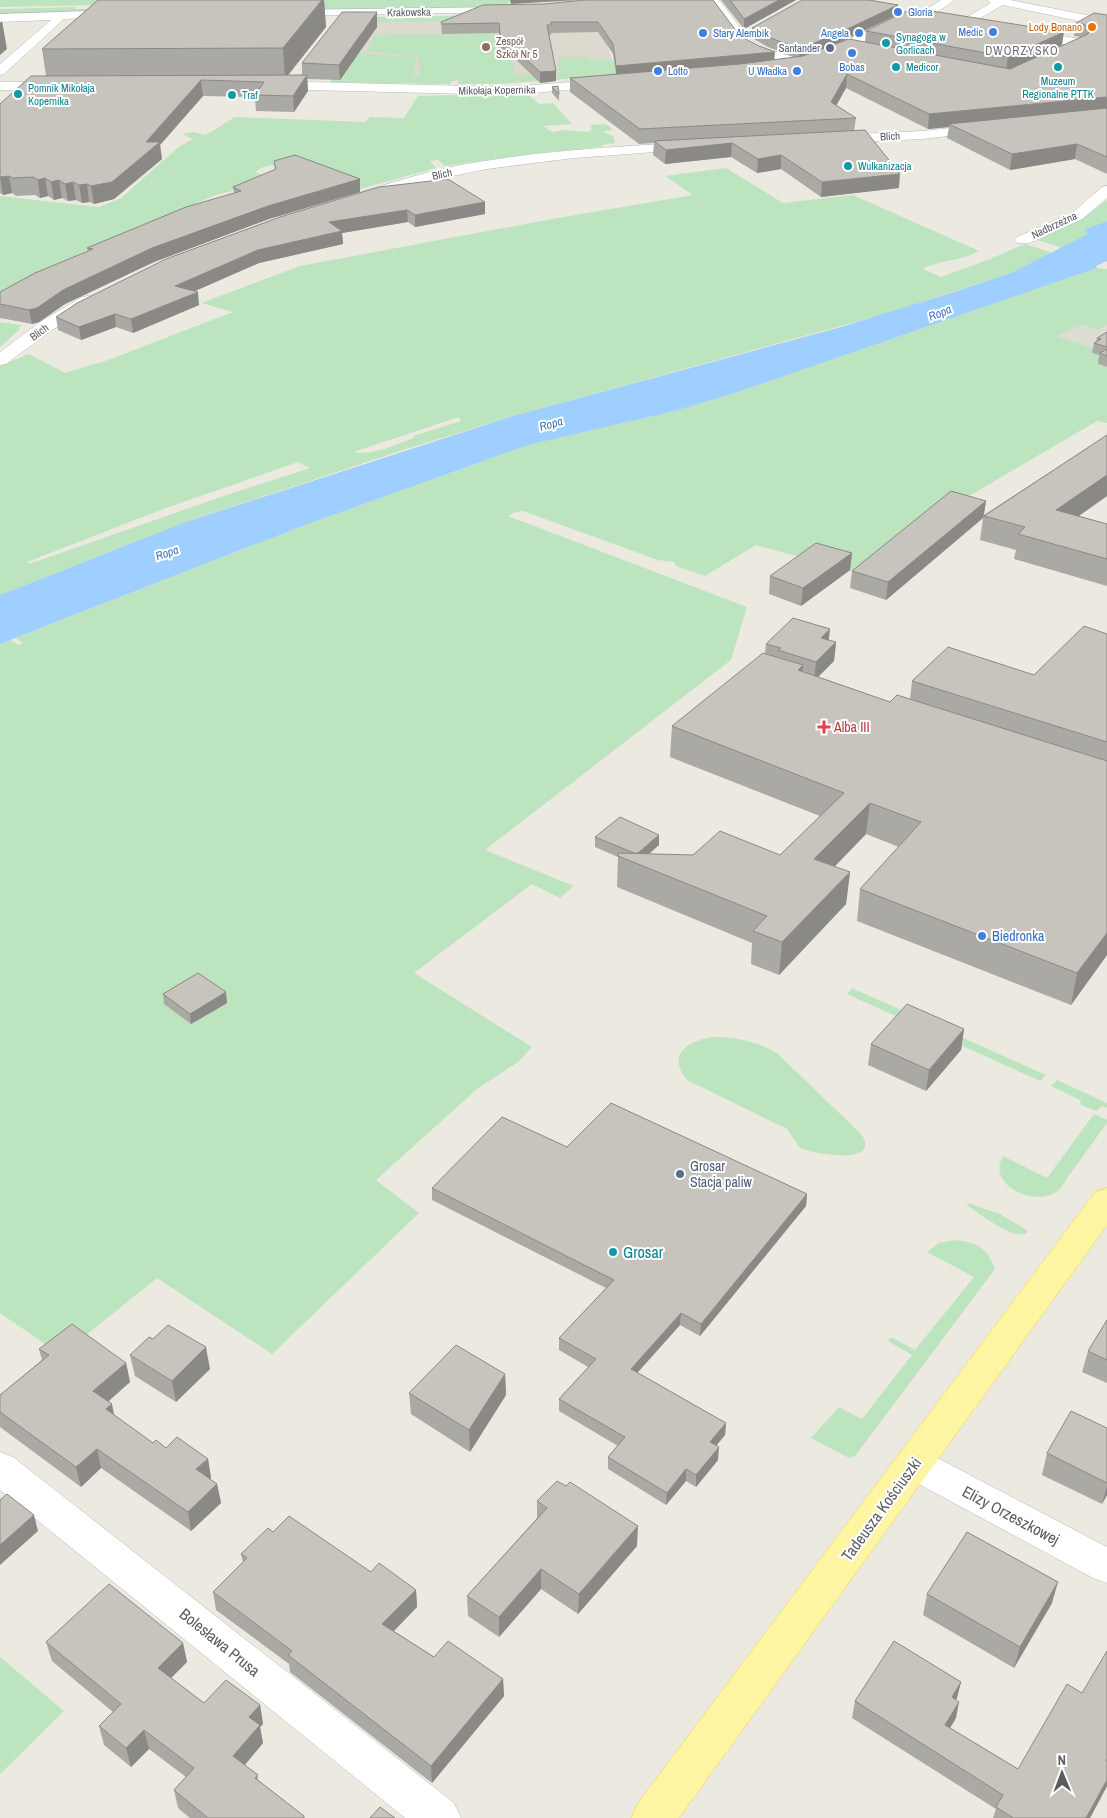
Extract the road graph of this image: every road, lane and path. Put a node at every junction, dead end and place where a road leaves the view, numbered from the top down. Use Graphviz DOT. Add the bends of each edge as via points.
graph roads {
  1 [pos="712,0"];
  2 [pos="1042,0"];
  3 [pos="955,4"];
  4 [pos="514,9"];
  5 [pos="988,10"];
  6 [pos="273,13"];
  7 [pos="132,14"];
  8 [pos="59,16"];
  9 [pos="924,16"];
  10 [pos="0,18"];
  11 [pos="997,18"];
  12 [pos="1097,27"];
  13 [pos="1014,32"];
  14 [pos="847,46"];
  15 [pos="870,51"];
  16 [pos="1060,53"];
  17 [pos="802,64"];
  18 [pos="770,68"];
  19 [pos="0,71"];
  20 [pos="300,72"];
  21 [pos="626,82"];
  22 [pos="251,85"];
  23 [pos="290,85"];
  24 [pos="0,86"];
  25 [pos="68,86"];
  26 [pos="998,127"];
  27 [pos="823,140"];
  28 [pos="705,146"];
  29 [pos="1107,190"];
  30 [pos="354,199"];
  31 [pos="1023,240"];
  32 [pos="103,294"];
  33 [pos="0,360"];
  34 [pos="1107,1200"];
  35 [pos="914,1464"];
  36 [pos="0,1468"];
  37 [pos="1107,1566"];
  38 [pos="439,1818"];
  39 [pos="653,1818"];
  1 -- 17 [label="street" via="745,34 744,42 763,52"];
  2 -- 12 [label="street" via="1079,6"];
  3 -- 5 [label="street"];
  3 -- 9 [label="street"];
  4 -- 6 [label="street, Krakowska" via="341,18"];
  5 -- 9 [label="street"];
  5 -- 11 [label="street"];
  5 -- 12 [label="street"];
  5 -- 12 [label="street"];
  7 -- 8 [label="street"];
  8 -- 10 [label="street"];
  8 -- 19 [label="street"];
  9 -- 14 [label="street" via="908,15"];
  12 -- 13 [label="street"];
  12 -- 16 [label="street"];
  14 -- 15 [label="street"];
  14 -- 17 [label="street"];
  17 -- 18 [label="street"];
  20 -- 23 [label="street"];
  21 -- 23 [label="street, Mikołaja Kopernika" via="510,91"];
  22 -- 23 [label="street, Mikołaja Kopernika"];
  24 -- 25 [label="street"];
  26 -- 27 [label="street, Blich"];
  28 -- 30 [label="street, Blich" via="572,155 484,166 424,177"];
  29 -- 31 [label="street, Nadbrzeżna" via="1077,216"];
  32 -- 33 [label="street, Blich" via="46,326"];
  34 -- 35 [label="main road, Tadeusza Kościuszki"];
  35 -- 37 [label="street, Elizy Orzeszkowej"];
  35 -- 39 [label="main road, Tadeusza Kościuszki"];
  36 -- 38 [label="street, Bolesława Prusa"];
}
